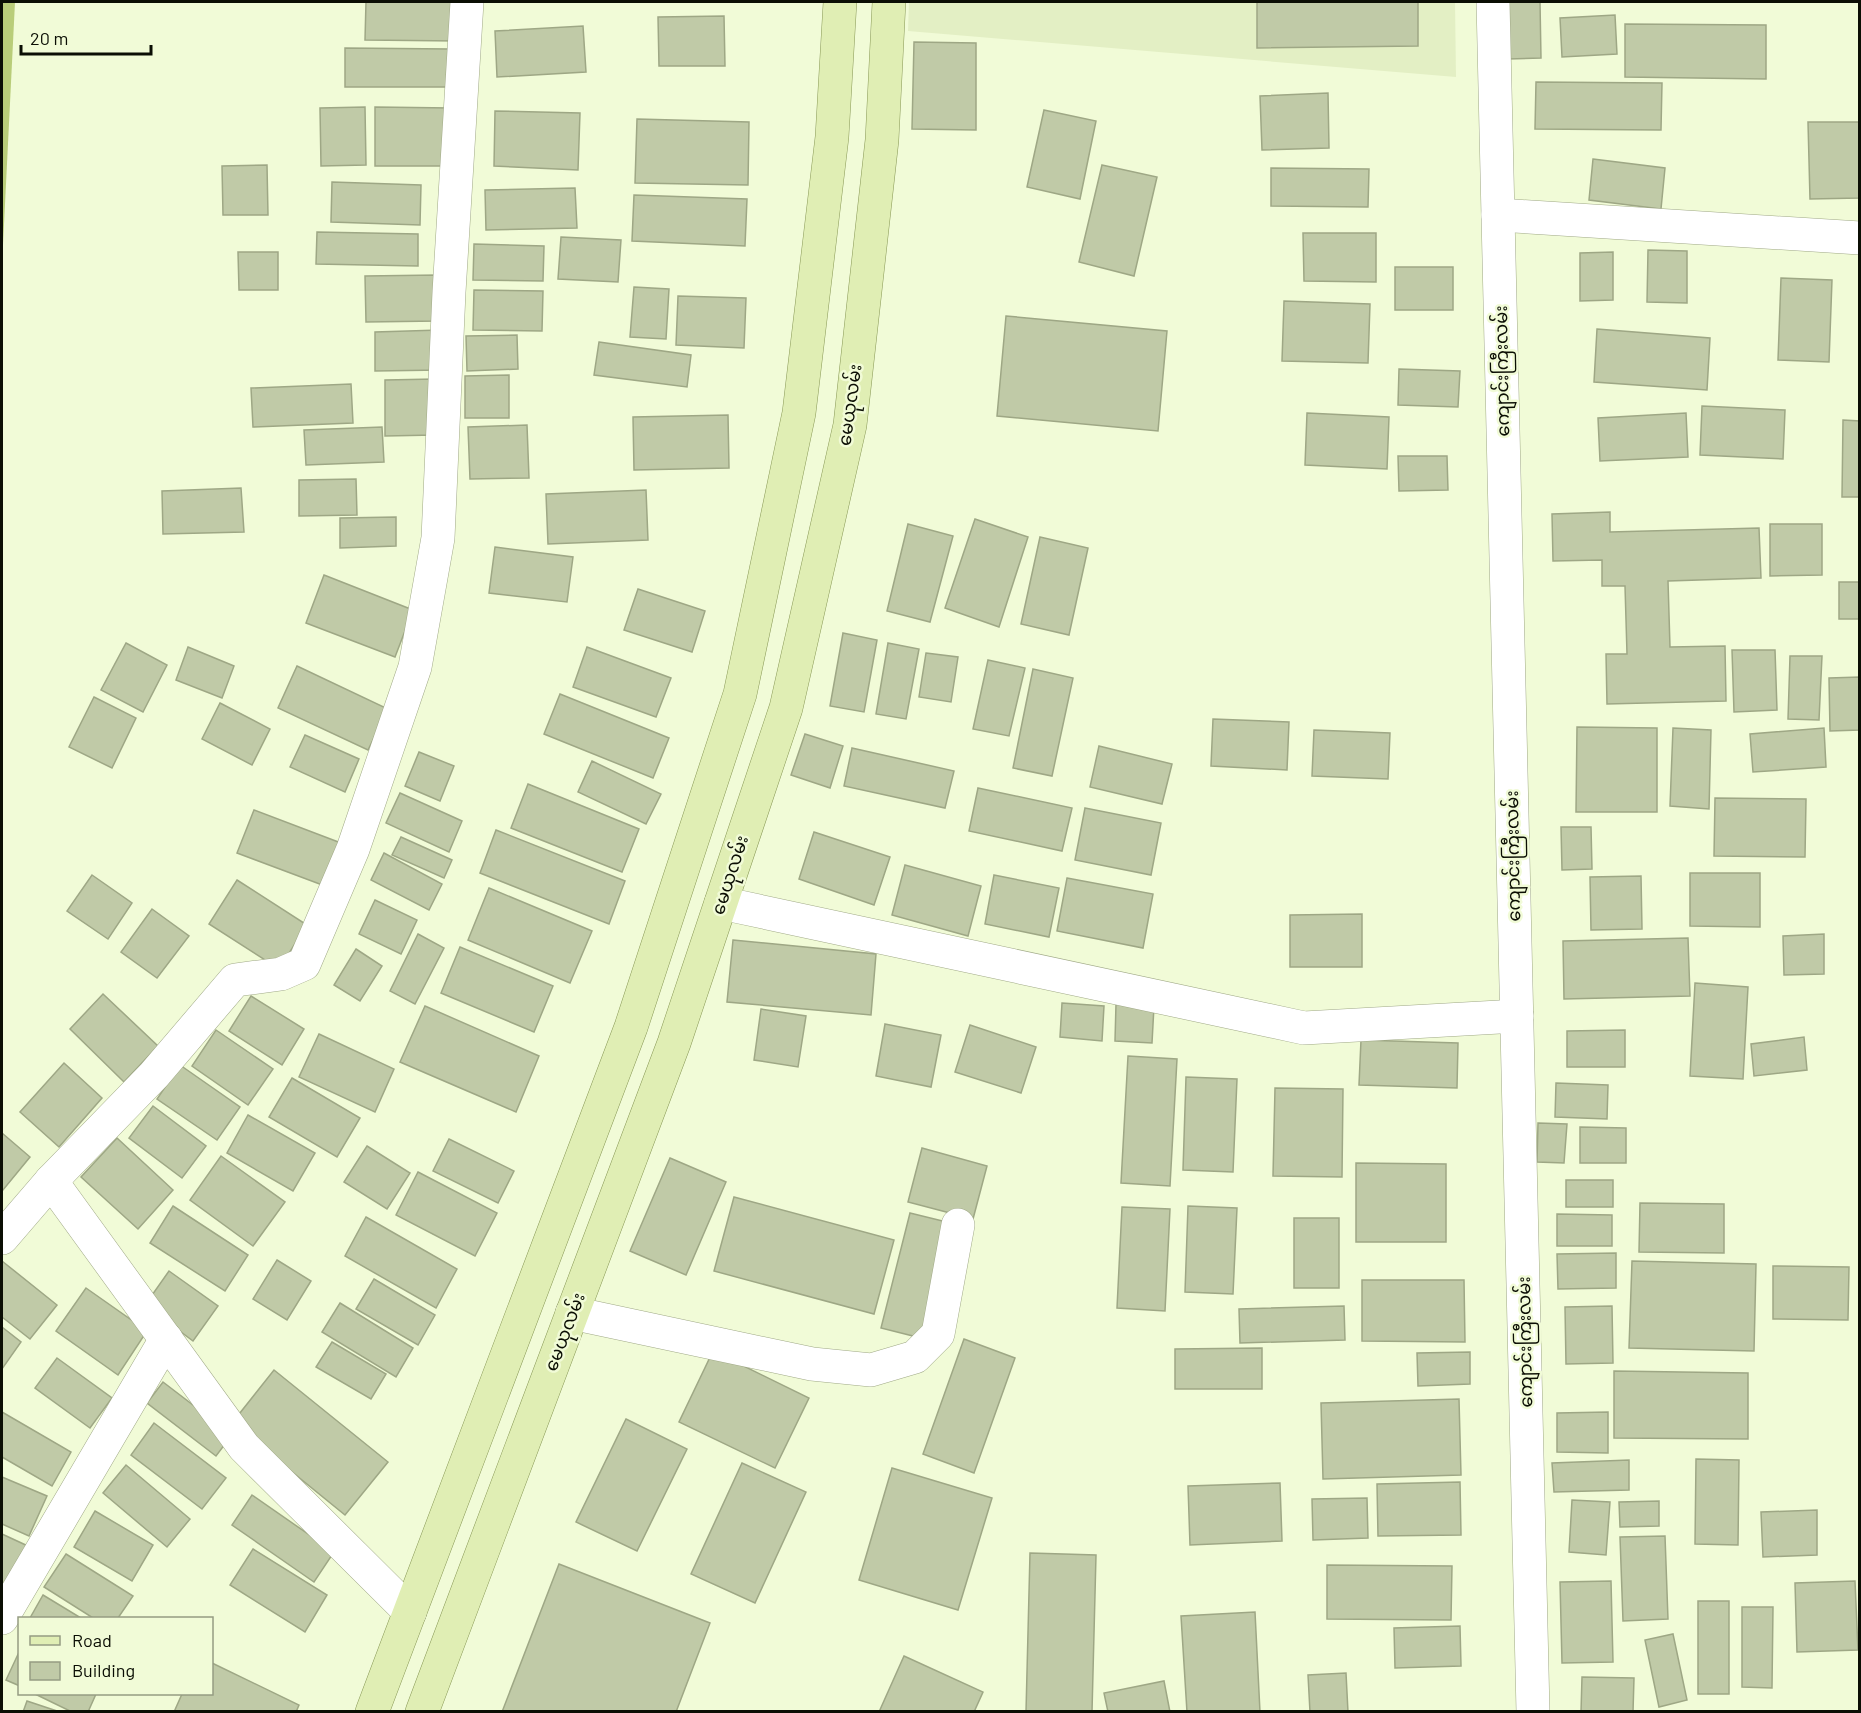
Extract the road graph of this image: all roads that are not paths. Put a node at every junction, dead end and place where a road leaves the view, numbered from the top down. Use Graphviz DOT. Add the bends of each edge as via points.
graph roads {
  1 [pos="467,2"];
  2 [pos="840,2"];
  3 [pos="889,2"];
  4 [pos="1493,2"];
  5 [pos="1498,215"];
  6 [pos="1860,238"];
  7 [pos="721,903"];
  8 [pos="1517,1016"];
  9 [pos="51,1181"];
  10 [pos="958,1225"];
  11 [pos="2,1238"];
  12 [pos="572,1313"];
  13 [pos="166,1339"];
  14 [pos="410,1612"];
  15 [pos="2,1618"];
  16 [pos="372,1712"];
  17 [pos="422,1712"];
  18 [pos="1533,1712"];
  1 -- 9 [label="street" via="438,538 415,667 354,849 304,964 281,974 235,980 154,1075"];
  2 -- 14 [label="main road" via="832,137 799,413 740,694 632,1027"];
  3 -- 7 [label="main road, မေယုလမ်း" via="882,140 850,424 786,708"];
  4 -- 5 [label="street, ကျောင်းကြီးလမ်း"];
  5 -- 6 [label="street"];
  5 -- 8 [label="street, ကျောင်းကြီးလမ်း"];
  7 -- 8 [label="street" via="1304,1028"];
  7 -- 12 [label="main road, မေယုလမ်း" via="674,1043"];
  8 -- 18 [label="street, ကျောင်းကြီးလမ်း"];
  9 -- 11 [label="street"];
  9 -- 13 [label="street"];
  10 -- 12 [label="street" via="938,1334 915,1357 871,1370 812,1364"];
  12 -- 17 [label="main road, မေယုလမ်း"];
  13 -- 14 [label="street" via="244,1447"];
  13 -- 15 [label="street"];
  14 -- 16 [label="main road"];
}
